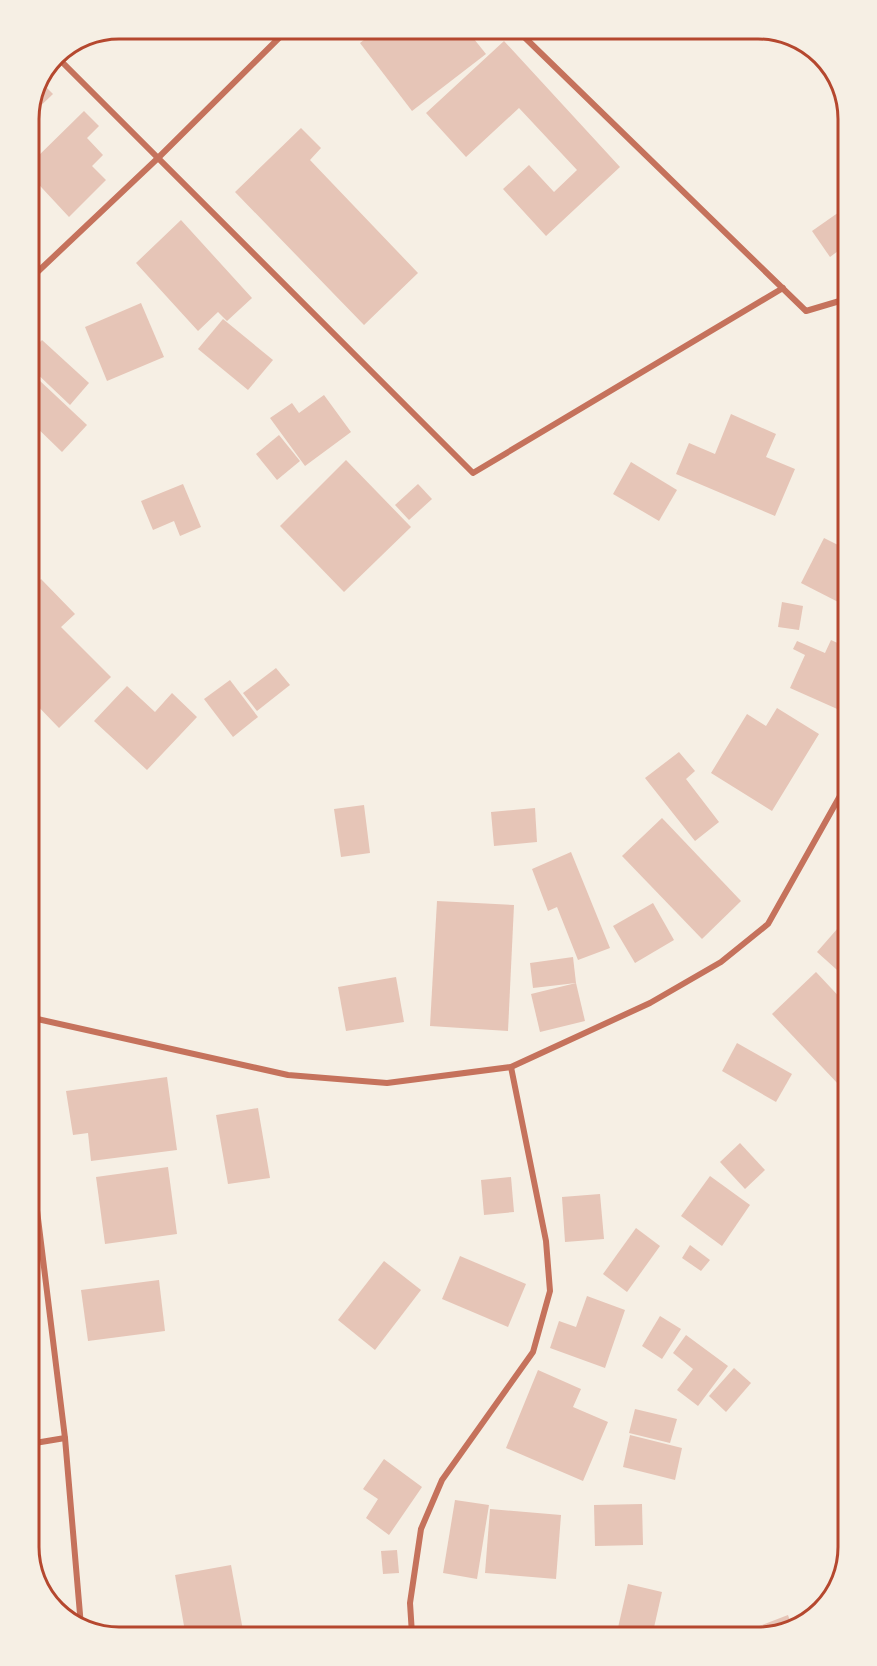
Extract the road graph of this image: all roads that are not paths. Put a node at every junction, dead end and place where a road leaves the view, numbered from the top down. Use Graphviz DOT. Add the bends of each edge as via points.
graph roads {
  1 [pos="277,39"];
  2 [pos="526,39"];
  3 [pos="62,62"];
  4 [pos="157,159"];
  5 [pos="39,270"];
  6 [pos="783,288"];
  7 [pos="838,301"];
  8 [pos="838,799"];
  9 [pos="39,1019"];
  10 [pos="511,1067"];
  11 [pos="39,1227"];
  12 [pos="65,1438"];
  13 [pos="39,1442"];
  14 [pos="80,1617"];
  15 [pos="412,1627"];
  1 -- 4 [label="street"];
  2 -- 6 [label="street"];
  3 -- 4 [label="street"];
  4 -- 5 [label="street"];
  4 -- 6 [label="street" via="473,473"];
  6 -- 7 [label="street" via="806,311"];
  8 -- 10 [label="street" via="768,924 721,962 650,1003"];
  9 -- 10 [label="street" via="288,1075 387,1083"];
  10 -- 15 [label="street" via="546,1241 550,1291 533,1352 442,1480 421,1529 410,1603"];
  11 -- 12 [label="street"];
  12 -- 13 [label="street"];
  12 -- 14 [label="street"];
}
